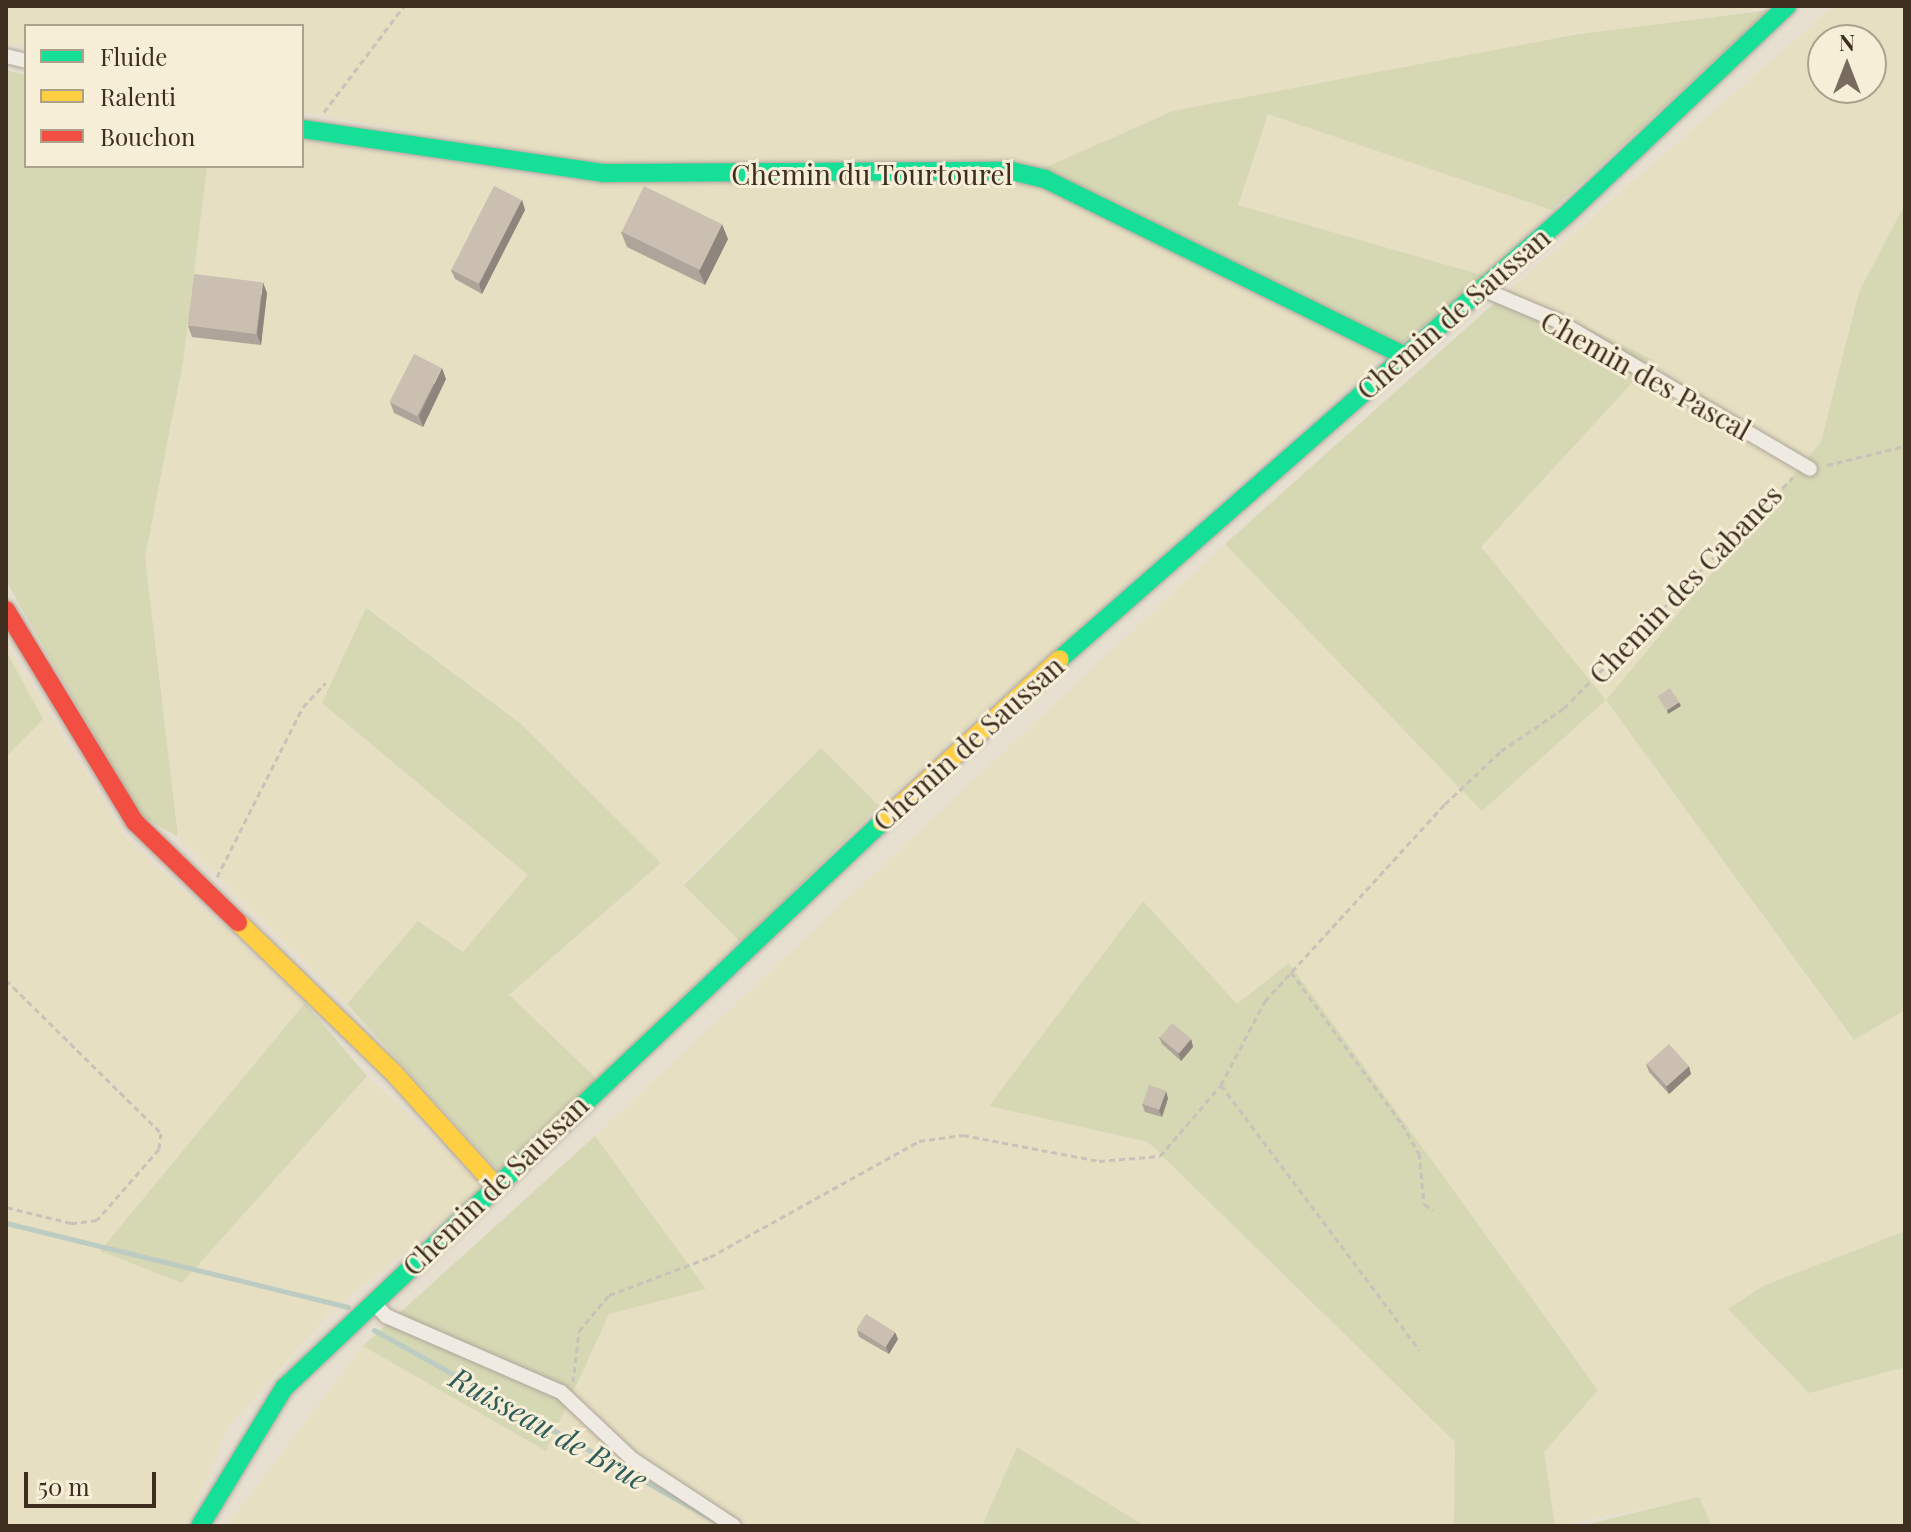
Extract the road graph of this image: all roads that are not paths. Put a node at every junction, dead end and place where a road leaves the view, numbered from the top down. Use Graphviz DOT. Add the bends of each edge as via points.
graph roads {
  1 [pos="1787,6"];
  2 [pos="306,130"];
  3 [pos="1480,288"];
  4 [pos="1403,355"];
  5 [pos="1810,469"];
  6 [pos="6,610"];
  7 [pos="494,1184"];
  8 [pos="374,1303"];
  9 [pos="200,1526"];
  10 [pos="734,1526"];
  1 -- 3 [label="street, Chemin de Saussan"];
  2 -- 4 [label="street, Chemin du Tourtourel" via="604,173 1011,171 1045,179"];
  3 -- 4 [label="street, Chemin de Saussan"];
  3 -- 5 [label="street, Chemin des Pascal" via="1558,321"];
  4 -- 7 [label="street, Chemin de Saussan" via="1014,699"];
  6 -- 7 [label="street" via="135,822 392,1071"];
  7 -- 8 [label="street, Chemin de Saussan"];
  8 -- 9 [label="street, Chemin de Saussan" via="284,1388"];
  8 -- 10 [label="street" via="386,1316 561,1392 632,1459"];
}
